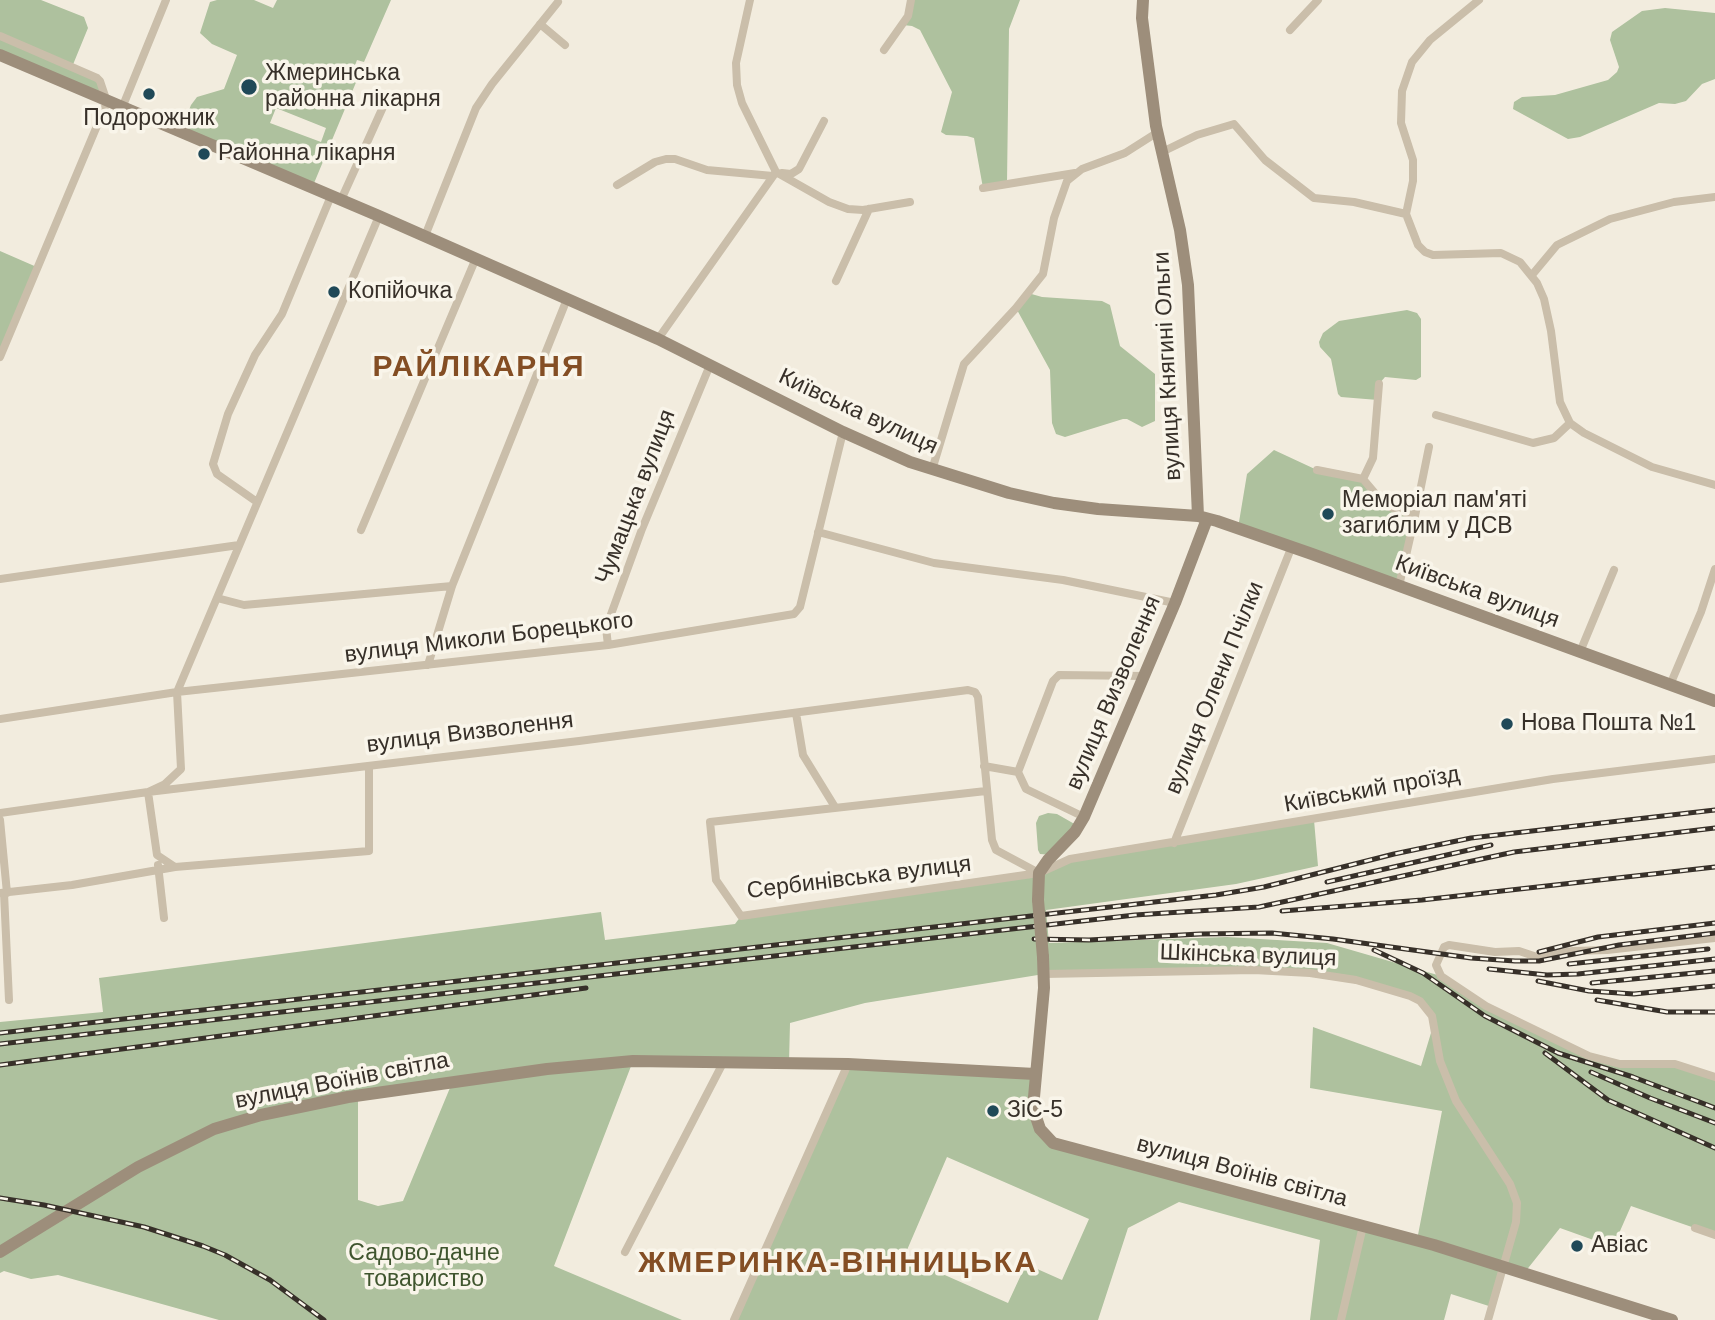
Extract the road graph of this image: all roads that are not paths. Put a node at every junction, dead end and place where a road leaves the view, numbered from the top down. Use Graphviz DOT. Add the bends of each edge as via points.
graph roads {
  1 [pos="166,0"];
  2 [pos="750,0"];
  3 [pos="911,0"];
  4 [pos="1143,0"];
  5 [pos="1318,0"];
  6 [pos="1479,0"];
  7 [pos="558,2"];
  8 [pos="540,24"];
  9 [pos="1290,30"];
  10 [pos="0,36"];
  11 [pos="565,45"];
  12 [pos="884,50"];
  13 [pos="0,55"];
  14 [pos="107,102"];
  15 [pos="383,107"];
  16 [pos="122,108"];
  17 [pos="824,121"];
  18 [pos="1158,132"];
  19 [pos="1162,152"];
  20 [pos="1075,173"];
  21 [pos="774,174"];
  22 [pos="617,186"];
  23 [pos="983,188"];
  24 [pos="1715,197"];
  25 [pos="336,198"];
  26 [pos="910,202"];
  27 [pos="869,209"];
  28 [pos="1406,215"];
  29 [pos="379,216"];
  30 [pos="425,236"];
  31 [pos="476,258"];
  32 [pos="1532,275"];
  33 [pos="836,281"];
  34 [pos="567,299"];
  35 [pos="658,339"];
  36 [pos="0,357"];
  37 [pos="709,365"];
  38 [pos="1379,384"];
  39 [pos="1436,415"];
  40 [pos="1570,423"];
  41 [pos="843,432"];
  42 [pos="1429,447"];
  43 [pos="932,470"];
  44 [pos="1317,470"];
  45 [pos="1363,479"];
  46 [pos="1715,485"];
  47 [pos="257,502"];
  48 [pos="1415,516"];
  49 [pos="1202,517"];
  50 [pos="361,530"];
  51 [pos="818,533"];
  52 [pos="239,545"];
  53 [pos="1292,546"];
  54 [pos="1715,569"];
  55 [pos="1614,570"];
  56 [pos="0,579"];
  57 [pos="452,586"];
  58 [pos="1399,586"];
  59 [pos="216,598"];
  60 [pos="1175,603"];
  61 [pos="608,645"];
  62 [pos="1580,652"];
  63 [pos="428,665"];
  64 [pos="1145,676"];
  65 [pos="1670,685"];
  66 [pos="177,692"];
  67 [pos="1715,701"];
  68 [pos="796,713"];
  69 [pos="0,719"];
  70 [pos="1715,760"];
  71 [pos="369,766"];
  72 [pos="984,766"];
  73 [pos="1018,772"];
  74 [pos="986,791"];
  75 [pos="148,792"];
  76 [pos="835,807"];
  77 [pos="0,813"];
  78 [pos="1084,817"];
  79 [pos="0,820"];
  80 [pos="1174,843"];
  81 [pos="157,855"];
  82 [pos="175,867"];
  83 [pos="159,870"];
  84 [pos="1039,873"];
  85 [pos="4,893"];
  86 [pos="164,918"];
  87 [pos="1715,938"];
  88 [pos="1044,974"];
  89 [pos="9,1000"];
  90 [pos="724,1061"];
  91 [pos="848,1064"];
  92 [pos="1035,1074"];
  93 [pos="1715,1077"];
  94 [pos="1363,1226"];
  95 [pos="1695,1228"];
  96 [pos="1715,1235"];
  97 [pos="0,1252"];
  98 [pos="625,1252"];
  99 [pos="1504,1265"];
  100 [pos="734,1320"];
  101 [pos="1341,1320"];
  102 [pos="1488,1320"];
  103 [pos="1672,1320"];
  1 -- 16 [label="street"];
  2 -- 21 [label="street" via="736,63 737,85"];
  3 -- 12 [label="street" via="908,16"];
  4 -- 18 [label="street, вулиця Княгині Ольги"];
  5 -- 9 [label="street"];
  6 -- 28 [label="street" via="1430,40 1408,72 1401,123 1413,160 1413,181"];
  7 -- 8 [label="street"];
  8 -- 11 [label="street"];
  8 -- 30 [label="street" via="477,107"];
  10 -- 14 [label="street" via="97,78"];
  13 -- 14 [label="street, Київська вулиця"];
  14 -- 16 [label="street, Київська вулиця"];
  14 -- 36 [label="street"];
  15 -- 25 [label="street"];
  16 -- 25 [label="street, Київська вулиця"];
  17 -- 21 [label="street" via="799,169 792,174"];
  18 -- 19 [label="street, вулиця Княгині Ольги"];
  18 -- 20 [label="street" via="1125,153"];
  19 -- 28 [label="street" via="1234,124 1265,160 1314,198"];
  19 -- 49 [label="street, вулиця Княгині Ольги" via="1188,285"];
  20 -- 23 [label="street"];
  20 -- 43 [label="street" via="1063,189 1041,277 960,371"];
  21 -- 22 [label="street" via="707,170 666,159"];
  21 -- 27 [label="street" via="833,204"];
  21 -- 35 [label="street"];
  24 -- 32 [label="street" via="1674,202 1610,219 1558,245"];
  25 -- 29 [label="street, Київська вулиця"];
  25 -- 47 [label="street" via="282,314 255,355 228,414 213,464 217,474"];
  26 -- 27 [label="street"];
  27 -- 33 [label="street"];
  28 -- 32 [label="street" via="1418,246 1427,253 1501,253 1515,258"];
  29 -- 30 [label="street, Київська вулиця"];
  29 -- 47 [label="street"];
  30 -- 31 [label="street, Київська вулиця"];
  31 -- 34 [label="street, Київська вулиця"];
  31 -- 50 [label="street"];
  32 -- 40 [label="street" via="1544,299 1561,406"];
  34 -- 35 [label="street, Київська вулиця"];
  34 -- 57 [label="street"];
  35 -- 37 [label="street, Київська вулиця"];
  37 -- 41 [label="street, Київська вулиця"];
  37 -- 61 [label="street, Чумацька вулиця" via="636,543 606,628"];
  38 -- 45 [label="street" via="1373,458"];
  39 -- 40 [label="street" via="1533,443 1554,438"];
  40 -- 46 [label="street" via="1652,467"];
  41 -- 43 [label="street, Київська вулиця"];
  41 -- 51 [label="street"];
  42 -- 48 [label="street"];
  43 -- 49 [label="street, Київська вулиця" via="1054,503"];
  44 -- 45 [label="street"];
  45 -- 48 [label="street" via="1384,504"];
  47 -- 52 [label="street"];
  48 -- 58 [label="street"];
  49 -- 53 [label="street, Київська вулиця"];
  49 -- 60 [label="street, вулиця Визволення"];
  51 -- 60 [label="street" via="934,563 1063,580"];
  51 -- 61 [label="street, вулиця Миколи Борецького" via="800,607 794,614"];
  52 -- 56 [label="street"];
  52 -- 59 [label="street"];
  53 -- 58 [label="street, Київська вулиця"];
  53 -- 80 [label="street, вулиця Олени Пчілки"];
  54 -- 65 [label="street"];
  55 -- 62 [label="street, Київська вулиця"];
  57 -- 59 [label="street" via="244,605"];
  57 -- 63 [label="street"];
  58 -- 62 [label="street, Київська вулиця"];
  59 -- 66 [label="street"];
  60 -- 64 [label="street, вулиця Визволення"];
  61 -- 63 [label="street, вулиця Миколи Борецького"];
  62 -- 65 [label="street, Київська вулиця"];
  63 -- 66 [label="street, вулиця Миколи Борецького"];
  64 -- 73 [label="street" via="1059,675"];
  64 -- 78 [label="street, вулиця Визволення"];
  65 -- 67 [label="street, Київська вулиця"];
  66 -- 69 [label="street, вулиця Миколи Борецького"];
  66 -- 75 [label="street" via="181,769"];
  68 -- 71 [label="street, вулиця Визволення"];
  68 -- 72 [label="street, вулиця Визволення" via="968,690 978,696"];
  68 -- 76 [label="street" via="803,755"];
  70 -- 80 [label="street, Київський проїзд" via="1553,779"];
  71 -- 75 [label="street, вулиця Визволення"];
  71 -- 82 [label="street" via="369,852"];
  72 -- 73 [label="street"];
  72 -- 74 [label="street, вулиця Визволення"];
  73 -- 78 [label="street" via="1026,789"];
  74 -- 76 [label="street"];
  74 -- 84 [label="street, вулиця Визволення" via="996,850"];
  75 -- 77 [label="street"];
  75 -- 81 [label="street"];
  76 -- 84 [label="street, Сербинівська вулиця" via="709,822 716,880 741,916"];
  78 -- 84 [label="street, вулиця Визволення"];
  79 -- 85 [label="street"];
  80 -- 84 [label="street, Київський проїзд" via="1070,859"];
  81 -- 82 [label="street"];
  81 -- 83 [label="street"];
  82 -- 83 [label="street"];
  83 -- 85 [label="street"];
  83 -- 86 [label="street"];
  84 -- 88 [label="street, bridge"];
  85 -- 89 [label="street"];
  87 -- 93 [label="street" via="1537,957 1520,951 1449,945 1436,965 1441,976 1486,1006 1589,1056 1620,1064 1684,1065"];
  88 -- 92 [label="street"];
  88 -- 99 [label="street, Шкінська вулиця" via="1310,973 1348,978 1410,996 1425,1005 1456,1101 1515,1197 1516,1222"];
  90 -- 91 [label="street, вулиця Воїнів світла"];
  90 -- 97 [label="street, вулиця Воїнів світла" via="633,1061 547,1069 348,1097 261,1115 214,1129 174,1148"];
  90 -- 98 [label="street"];
  91 -- 92 [label="street, вулиця Воїнів світла"];
  91 -- 100 [label="street"];
  92 -- 94 [label="street, вулиця Воїнів світла" via="1034,1116 1054,1143"];
  94 -- 99 [label="street, вулиця Воїнів світла"];
  94 -- 101 [label="street"];
  95 -- 96 [label="street"];
  99 -- 102 [label="street"];
  99 -- 103 [label="street, вулиця Воїнів світла"];
}
